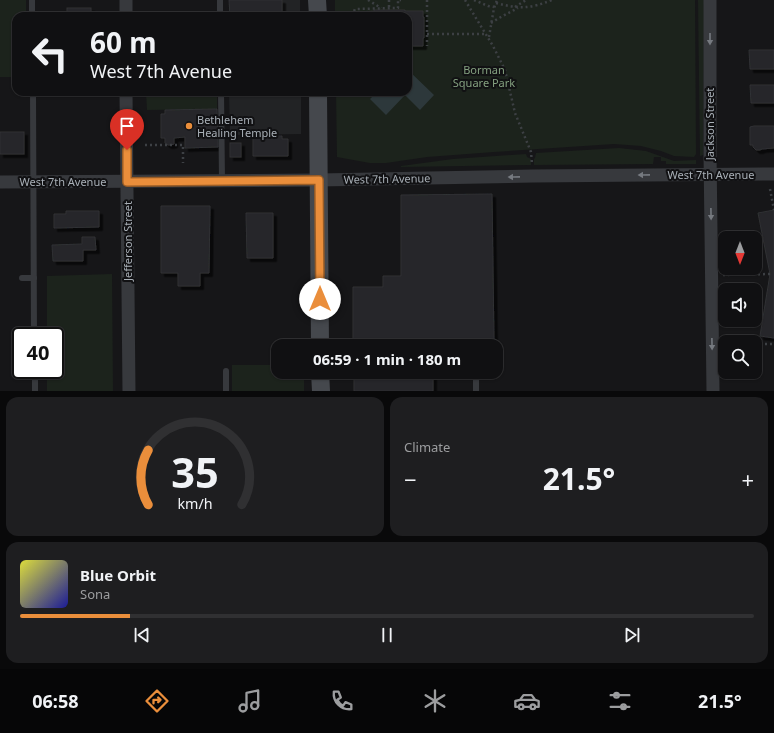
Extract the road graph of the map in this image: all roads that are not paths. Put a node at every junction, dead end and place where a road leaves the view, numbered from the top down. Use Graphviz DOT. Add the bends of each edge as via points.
graph roads {
  1 [pos="32,0"];
  2 [pos="126,0"];
  3 [pos="220,0"];
  4 [pos="318,0"];
  5 [pos="710,0"];
  6 [pos="32,12"];
  7 [pos="126,12"];
  8 [pos="220,12"];
  9 [pos="318,12"];
  10 [pos="33,96"];
  11 [pos="126,96"];
  12 [pos="221,96"];
  13 [pos="318,96"];
  14 [pos="774,174"];
  15 [pos="711,175"];
  16 [pos="319,180"];
  17 [pos="222,181"];
  18 [pos="0,182"];
  19 [pos="33,182"];
  20 [pos="127,182"];
  21 [pos="22,278"];
  22 [pos="34,278"];
  23 [pos="34,327"];
  24 [pos="320,339"];
  25 [pos="226,371"];
  26 [pos="35,379"];
  27 [pos="320,379"];
  28 [pos="476,379"];
  29 [pos="35,391"];
  30 [pos="129,391"];
  31 [pos="226,391"];
  32 [pos="321,391"];
  33 [pos="476,391"];
  34 [pos="713,391"];
  1 -- 6 [label="lane"];
  2 -- 7 [label="street"];
  3 -- 8 [label="lane"];
  4 -- 9 [label="street"];
  5 -- 15 [label="street, Jackson Street, one-way"];
  10 -- 19 [label="lane"];
  11 -- 20 [label="street, Jefferson Street"];
  12 -- 17 [label="lane"];
  13 -- 16 [label="street"];
  14 -- 15 [label="street, West 7th Avenue"];
  15 -- 16 [label="street, West 7th Avenue, one-way"];
  15 -- 34 [label="street, Jackson Street, one-way"];
  16 -- 17 [label="street, West 7th Avenue"];
  16 -- 24 [label="street"];
  17 -- 20 [label="street, West 7th Avenue"];
  18 -- 19 [label="street, West 7th Avenue"];
  19 -- 20 [label="street, West 7th Avenue"];
  19 -- 22 [label="lane"];
  20 -- 30 [label="street, Jefferson Street"];
  21 -- 22 [label="lane"];
  22 -- 23 [label="lane"];
  25 -- 31 [label="lane"];
  26 -- 29 [label="lane"];
  27 -- 32 [label="street"];
  28 -- 33 [label="lane"];
}
